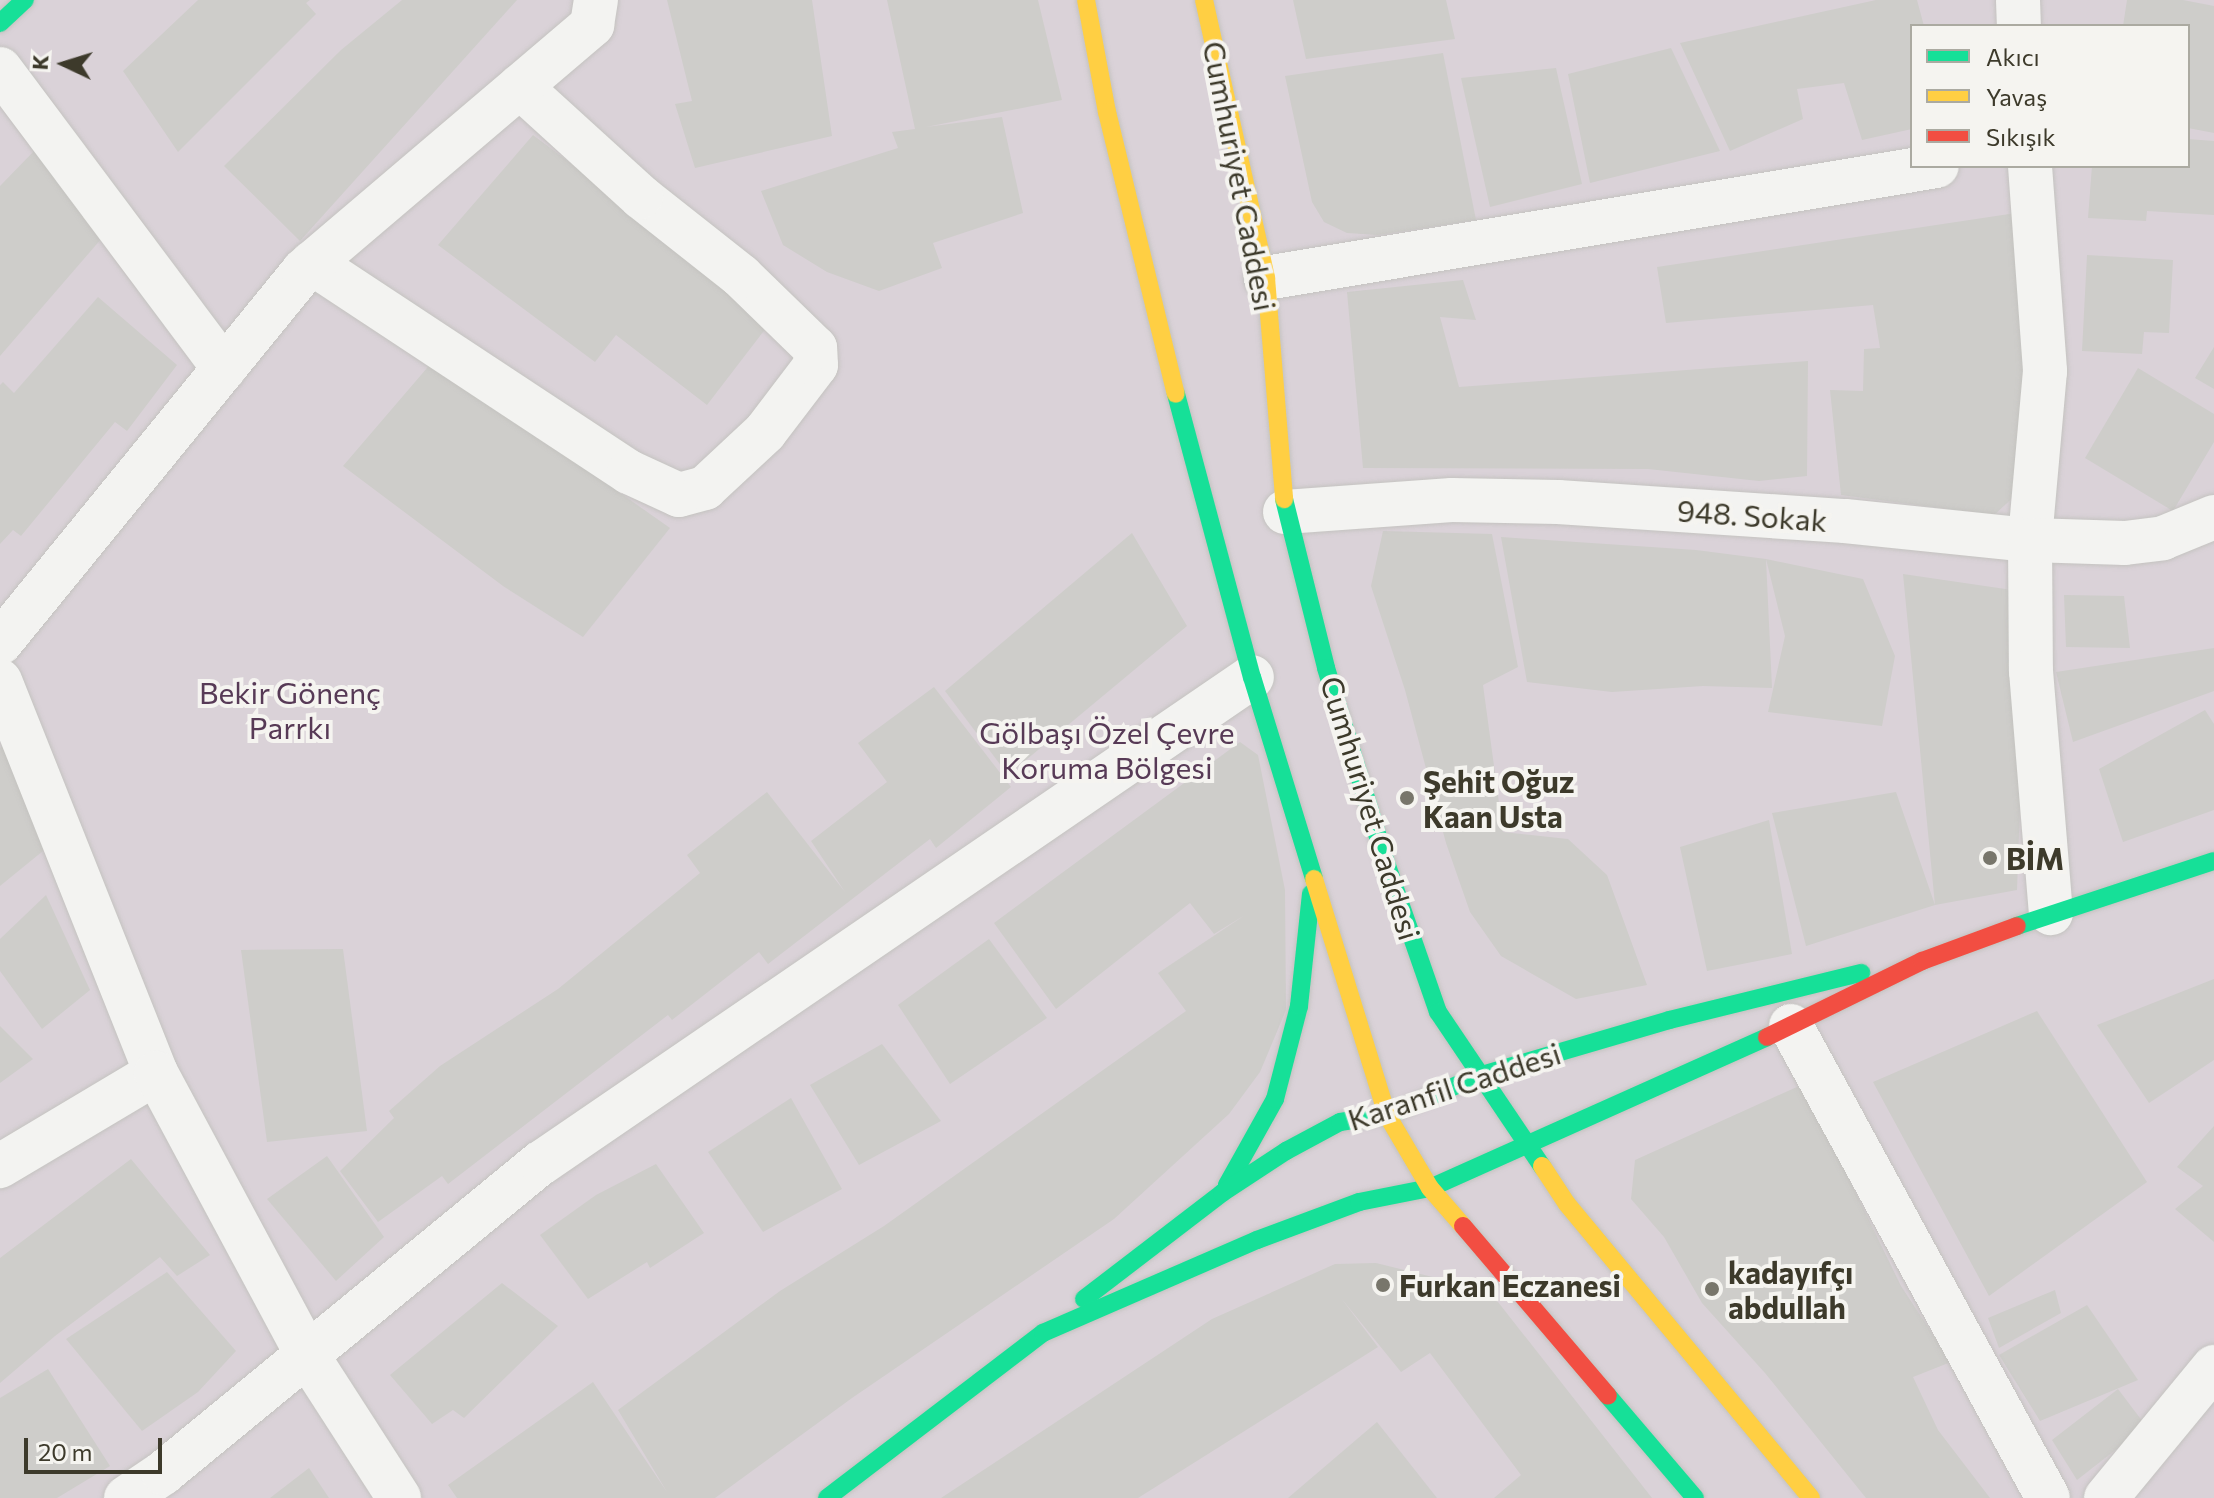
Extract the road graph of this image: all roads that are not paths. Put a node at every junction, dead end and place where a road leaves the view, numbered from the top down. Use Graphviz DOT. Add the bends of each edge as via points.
graph roads {
  1 [pos="25,0"];
  2 [pos="596,0"];
  3 [pos="1086,0"];
  4 [pos="1204,0"];
  5 [pos="2018,0"];
  6 [pos="0,23"];
  7 [pos="2019,24"];
  8 [pos="0,69"];
  9 [pos="520,87"];
  10 [pos="1925,168"];
  11 [pos="2030,168"];
  12 [pos="312,263"];
  13 [pos="1266,278"];
  14 [pos="224,368"];
  15 [pos="1285,512"];
  16 [pos="2214,517"];
  17 [pos="2030,540"];
  18 [pos="0,643"];
  19 [pos="1252,677"];
  20 [pos="0,681"];
  21 [pos="2214,861"];
  22 [pos="1313,876"];
  23 [pos="2051,913"];
  24 [pos="1922,961"];
  25 [pos="1791,1026"];
  26 [pos="156,1073"];
  27 [pos="1478,1076"];
  28 [pos="1387,1115"];
  29 [pos="1528,1144"];
  30 [pos="0,1166"];
  31 [pos="1430,1188"];
  32 [pos="1222,1193"];
  33 [pos="1043,1333"];
  34 [pos="307,1355"];
  35 [pos="2214,1367"];
  36 [pos="126,1498"];
  37 [pos="399,1498"];
  38 [pos="827,1498"];
  39 [pos="1695,1498"];
  40 [pos="1811,1498"];
  41 [pos="2048,1498"];
  42 [pos="2106,1498"];
  1 -- 6 [label="main road"];
  2 -- 9 [label="street" via="592,25"];
  3 -- 19 [label="main road" via="1107,112 1191,458"];
  4 -- 13 [label="main road, Cumhuriyet Caddesi"];
  5 -- 7 [label="street"];
  8 -- 14 [label="street"];
  9 -- 12 [label="street"];
  9 -- 12 [label="street" via="641,197 741,276 815,348 816,365 765,432 705,488 679,495 629,472"];
  10 -- 13 [label="street"];
  11 -- 17 [label="street" via="2045,371"];
  12 -- 14 [label="street"];
  13 -- 15 [label="main road, Cumhuriyet Caddesi"];
  14 -- 18 [label="street"];
  15 -- 17 [label="street, 948. Sokak" via="1452,500 1558,502 1845,521"];
  15 -- 27 [label="main road, Cumhuriyet Caddesi" via="1326,668 1411,940 1438,1012"];
  16 -- 17 [label="street, 948. Sokak" via="2163,538"];
  17 -- 23 [label="street" via="2031,671"];
  19 -- 22 [label="main road"];
  19 -- 34 [label="street" via="541,1163"];
  20 -- 26 [label="street"];
  21 -- 23 [label="main road, Karanfil Caddesi"];
  22 -- 28 [label="main road"];
  22 -- 32 [label="main road" via="1299,1006 1275,1099"];
  23 -- 24 [label="main road, Karanfil Caddesi"];
  24 -- 25 [label="main road, Karanfil Caddesi"];
  24 -- 27 [label="main road, Karanfil Caddesi" via="1782,990"];
  25 -- 29 [label="main road, Karanfil Caddesi"];
  25 -- 41 [label="street"];
  26 -- 30 [label="street"];
  26 -- 34 [label="street"];
  27 -- 28 [label="main road, Karanfil Caddesi"];
  27 -- 29 [label="main road, Cumhuriyet Caddesi"];
  28 -- 31 [label="main road"];
  28 -- 32 [label="main road, Karanfil Caddesi" via="1340,1122"];
  29 -- 31 [label="main road, Karanfil Caddesi"];
  29 -- 40 [label="main road, Cumhuriyet Caddesi" via="1567,1204"];
  31 -- 33 [label="main road, Karanfil Caddesi" via="1345,1207"];
  31 -- 39 [label="main road"];
  32 -- 33 [label="main road, Karanfil Caddesi"];
  33 -- 38 [label="main road"];
  34 -- 36 [label="street"];
  34 -- 37 [label="street"];
  35 -- 42 [label="street"];
}
